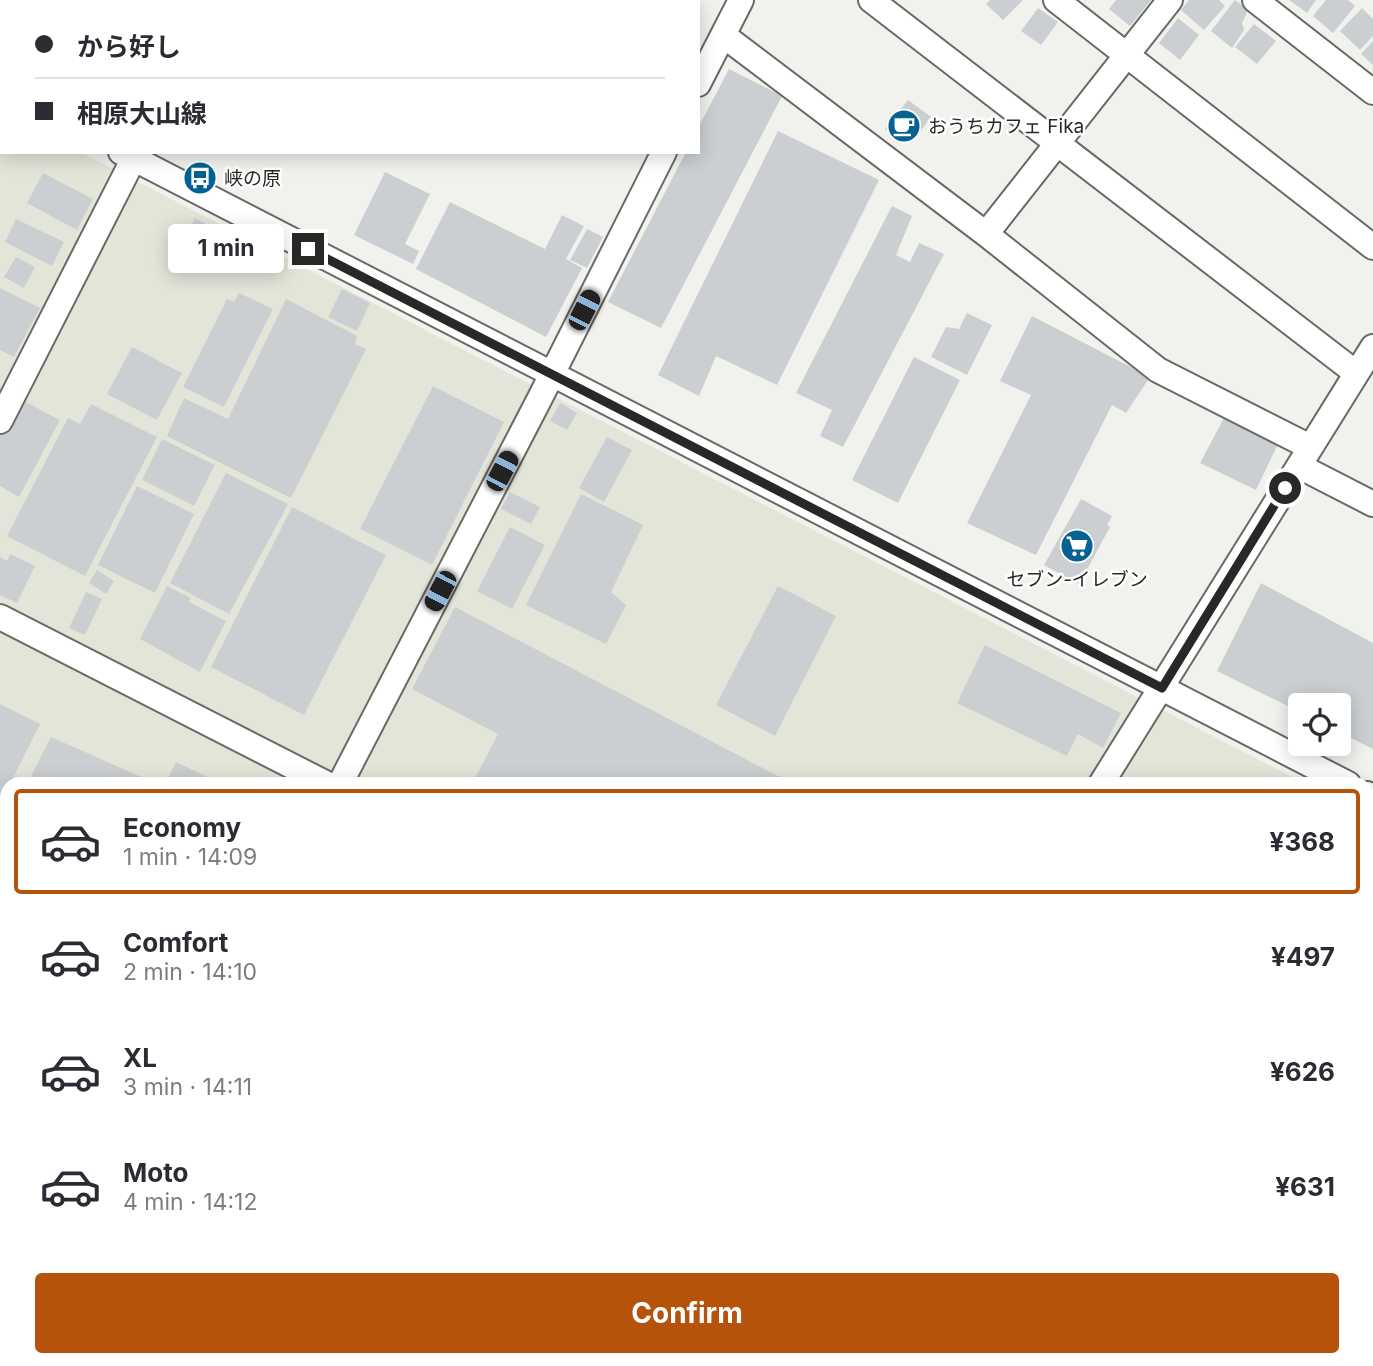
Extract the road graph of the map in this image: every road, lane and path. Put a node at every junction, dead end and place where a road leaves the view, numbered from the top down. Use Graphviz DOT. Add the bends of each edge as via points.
graph roads {
  1 [pos="741,0"];
  2 [pos="871,0"];
  3 [pos="1056,0"];
  4 [pos="1170,0"];
  5 [pos="1255,0"];
  6 [pos="723,35"];
  7 [pos="1127,55"];
  8 [pos="700,80"];
  9 [pos="1373,92"];
  10 [pos="1058,143"];
  11 [pos="130,154"];
  12 [pos="663,154"];
  13 [pos="986,234"];
  14 [pos="1373,247"];
  15 [pos="1373,347"];
  16 [pos="1356,373"];
  17 [pos="551,375"];
  18 [pos="0,421"];
  19 [pos="1304,456"];
  20 [pos="1373,504"];
  21 [pos="0,617"];
  22 [pos="1162,688"];
  23 [pos="313,777"];
  24 [pos="344,777"];
  25 [pos="1105,777"];
  26 [pos="1334,777"];
  1 -- 6 [label="street"];
  2 -- 10 [label="street"];
  3 -- 7 [label="street"];
  4 -- 7 [label="street"];
  5 -- 9 [label="street"];
  6 -- 8 [label="street"];
  6 -- 13 [label="street"];
  7 -- 10 [label="street"];
  7 -- 14 [label="street"];
  10 -- 13 [label="street"];
  10 -- 16 [label="street"];
  11 -- 17 [label="street"];
  11 -- 18 [label="street"];
  12 -- 17 [label="street"];
  13 -- 19 [label="street" via="1158,370"];
  15 -- 16 [label="street"];
  16 -- 19 [label="street"];
  17 -- 22 [label="street"];
  17 -- 24 [label="street"];
  19 -- 20 [label="street"];
  19 -- 22 [label="street"];
  21 -- 23 [label="street"];
  22 -- 25 [label="street"];
  22 -- 26 [label="street"];
}
